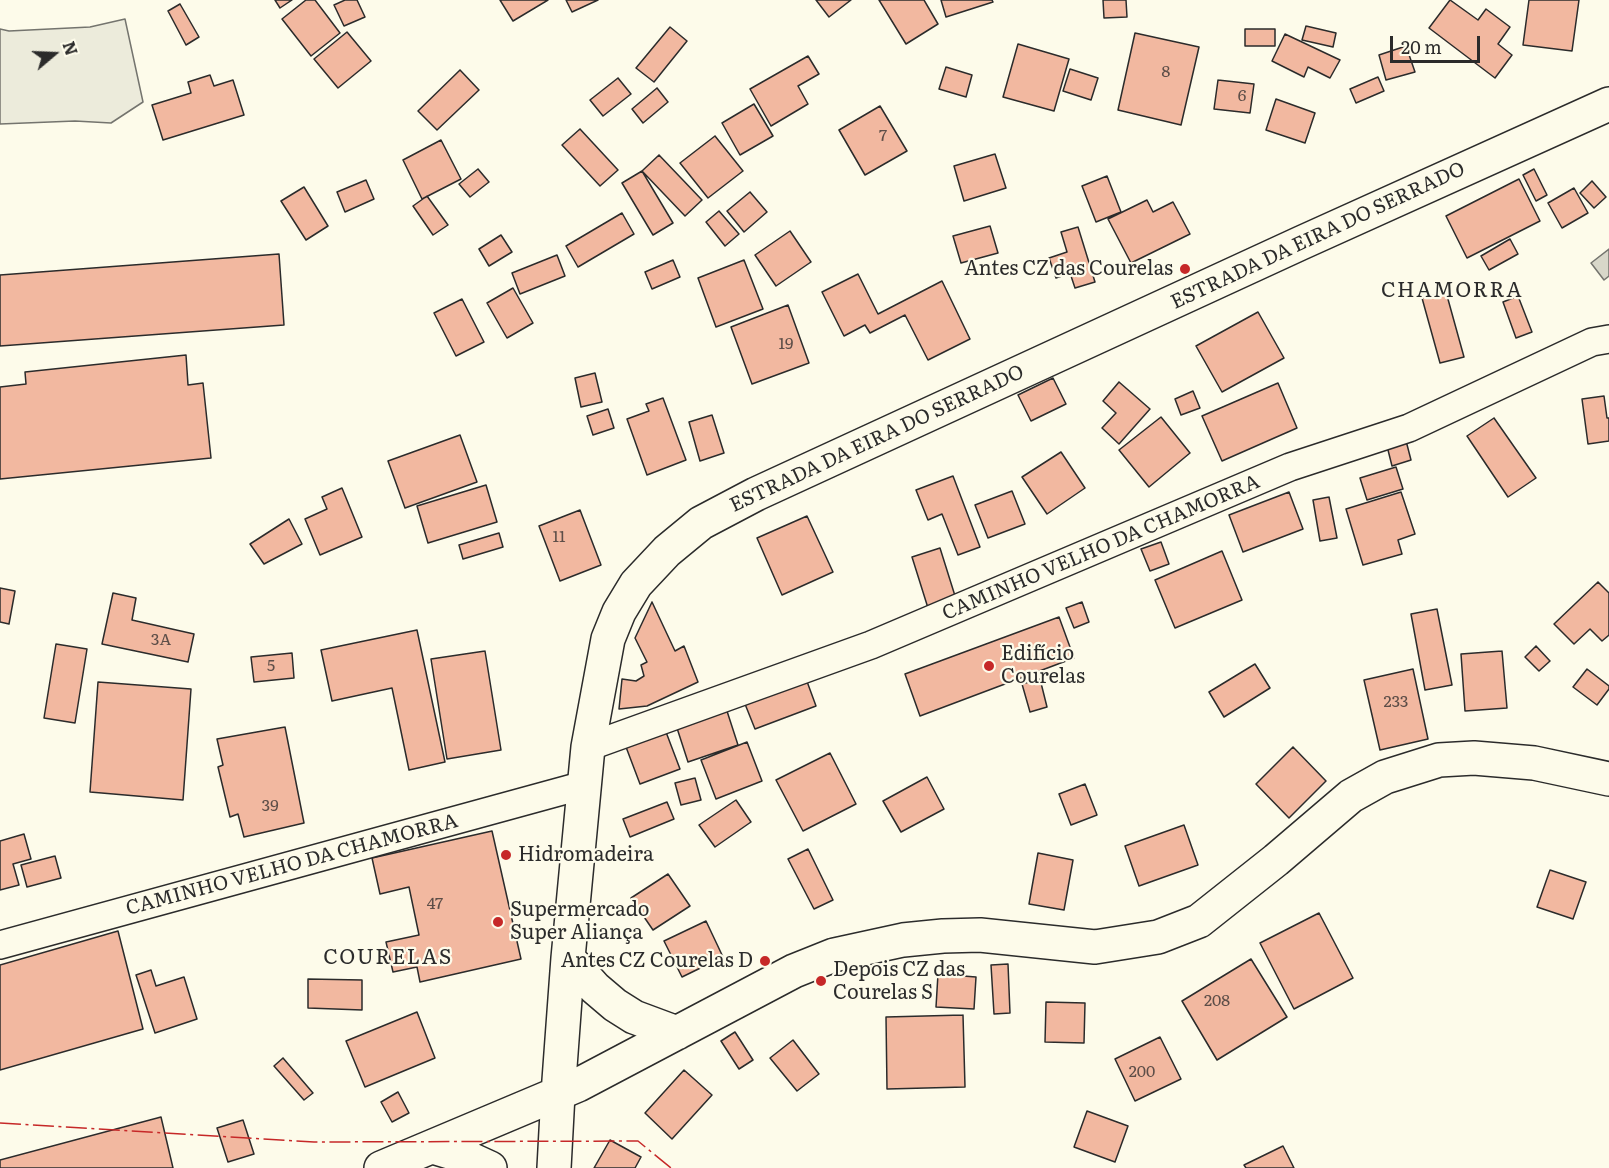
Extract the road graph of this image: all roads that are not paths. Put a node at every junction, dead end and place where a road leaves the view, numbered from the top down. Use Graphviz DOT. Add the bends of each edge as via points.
graph roads {
  1 [pos="1609,104"];
  2 [pos="1609,339"];
  3 [pos="588,747"];
  4 [pos="1609,779"];
  5 [pos="584,785"];
  6 [pos="0,945"];
  7 [pos="568,958"];
  8 [pos="677,1033"];
  9 [pos="558,1094"];
  10 [pos="433,1147"];
  11 [pos="381,1168"];
  12 [pos="490,1168"];
  13 [pos="554,1168"];
  1 -- 3 [label="main road, ESTRADA DA EIRA DO SERRADO" via="869,441 701,523 636,584 619,612 608,639"];
  2 -- 3 [label="street, CAMINHO VELHO DA CHAMORRA" via="1592,342 1409,428 1290,467 871,645"];
  3 -- 5 [label="main road, ESTRADA DA EIRA DO SERRADO"];
  4 -- 8 [label="main road" via="1534,763 1474,758 1439,760 1384,777 1351,796 1199,921 1158,937 1095,947 980,935 903,940 834,955 794,971"];
  5 -- 6 [label="street, CAMINHO VELHO DA CHAMORRA"];
  5 -- 7 [label="main road, ESTRADA DA EIRA DO SERRADO"];
  7 -- 8 [label="main road" via="615,1005 634,1017"];
  7 -- 9 [label="main road, ESTRADA DA EIRA DO SERRADO"];
  8 -- 9 [label="main road"];
  9 -- 10 [label="main road"];
  9 -- 13 [label="main road, ESTRADA DA EIRA DO SERRADO"];
  10 -- 11 [label="main road"];
  10 -- 12 [label="main road"];
}
